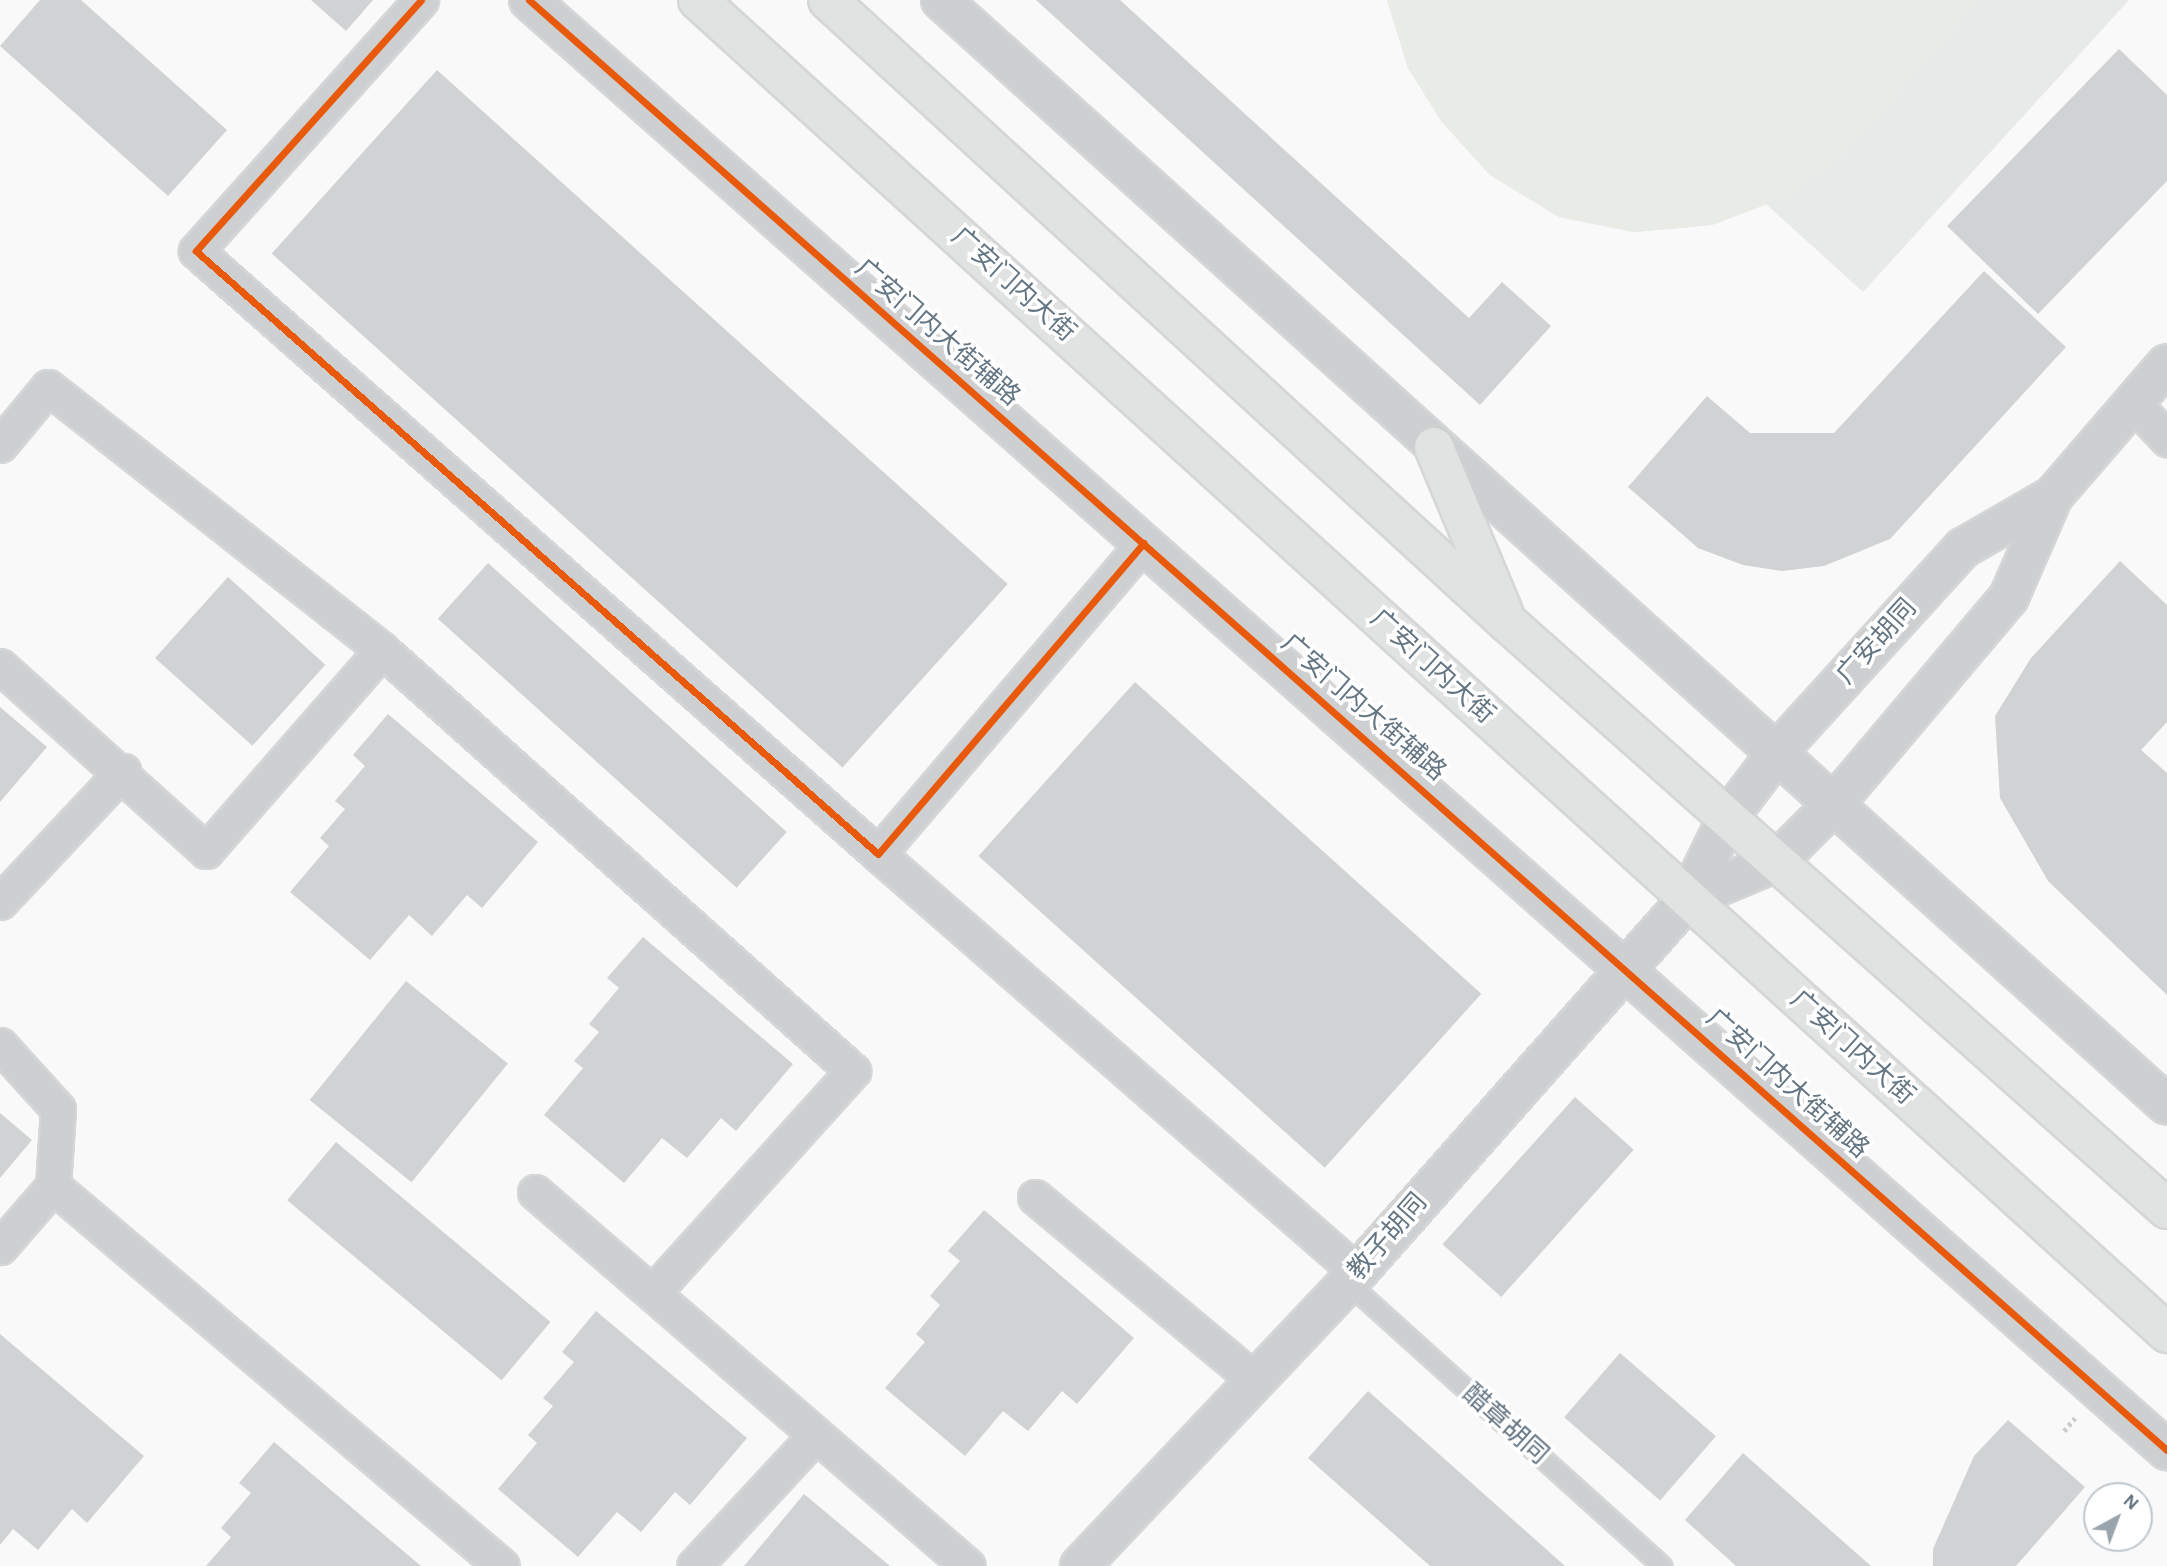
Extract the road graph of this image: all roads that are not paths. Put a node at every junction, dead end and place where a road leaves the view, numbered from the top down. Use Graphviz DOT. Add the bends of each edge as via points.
graph roads {
  1 [pos="421,0"];
  2 [pos="528,0"];
  3 [pos="698,0"];
  4 [pos="828,0"];
  5 [pos="941,0"];
  6 [pos="2167,364"];
  7 [pos="2133,403"];
  8 [pos="2167,439"];
  9 [pos="0,444"];
  10 [pos="1434,447"];
  11 [pos="2053,496"];
  12 [pos="1144,543"];
  13 [pos="1508,623"];
  14 [pos="382,650"];
  15 [pos="0,666"];
  16 [pos="1779,750"];
  17 [pos="123,771"];
  18 [pos="1835,803"];
  19 [pos="1727,819"];
  20 [pos="878,854"];
  21 [pos="1776,862"];
  22 [pos="1688,899"];
  23 [pos="0,902"];
  24 [pos="1626,968"];
  25 [pos="0,1045"];
  26 [pos="2167,1105"];
  27 [pos="53,1186"];
  28 [pos="535,1192"];
  29 [pos="1035,1197"];
  30 [pos="2167,1209"];
  31 [pos="0,1247"];
  32 [pos="1352,1278"];
  33 [pos="654,1292"];
  34 [pos="2167,1332"];
  35 [pos="1256,1381"];
  36 [pos="815,1436"];
  37 [pos="2167,1450"];
  38 [pos="502,1566"];
  39 [pos="694,1566"];
  40 [pos="968,1566"];
  41 [pos="1080,1566"];
  42 [pos="1662,1566"];
  1 -- 20 [label="street" via="196,251"];
  2 -- 12 [label="street, 广安门内大街辅路"];
  3 -- 22 [label="main road, 广安门内大街"];
  4 -- 13 [label="main road"];
  5 -- 10 [label="street"];
  6 -- 7 [label="street, 广安胡同"];
  7 -- 8 [label="street"];
  7 -- 11 [label="street, 广安胡同"];
  9 -- 14 [label="street" via="48,387"];
  10 -- 13 [label="main road"];
  10 -- 16 [label="street"];
  11 -- 16 [label="street, 广安胡同" via="1963,548"];
  11 -- 18 [label="street, 广安胡同" via="2009,597"];
  12 -- 20 [label="street"];
  12 -- 24 [label="street, 广安门内大街辅路"];
  13 -- 19 [label="main road"];
  14 -- 17 [label="street" via="206,851"];
  14 -- 33 [label="street" via="853,1071"];
  15 -- 17 [label="street"];
  16 -- 18 [label="street"];
  16 -- 19 [label="street, 广安胡同"];
  17 -- 23 [label="street"];
  18 -- 21 [label="street, 广安胡同"];
  18 -- 26 [label="street"];
  19 -- 21 [label="main road"];
  19 -- 22 [label="street, 广安胡同"];
  20 -- 32 [label="street"];
  21 -- 22 [label="street"];
  21 -- 30 [label="main road"];
  22 -- 24 [label="street, 教子胡同"];
  22 -- 34 [label="main road, 广安门内大街"];
  24 -- 32 [label="street, 教子胡同"];
  24 -- 37 [label="street, 广安门内大街辅路"];
  25 -- 27 [label="street" via="58,1109"];
  27 -- 31 [label="street"];
  27 -- 38 [label="street"];
  28 -- 33 [label="street"];
  29 -- 35 [label="street"];
  32 -- 35 [label="street, 教子胡同"];
  32 -- 42 [label="lane, 醋章胡同"];
  33 -- 36 [label="street"];
  35 -- 41 [label="street, 教子胡同"];
  36 -- 39 [label="street"];
  36 -- 40 [label="street"];
}
